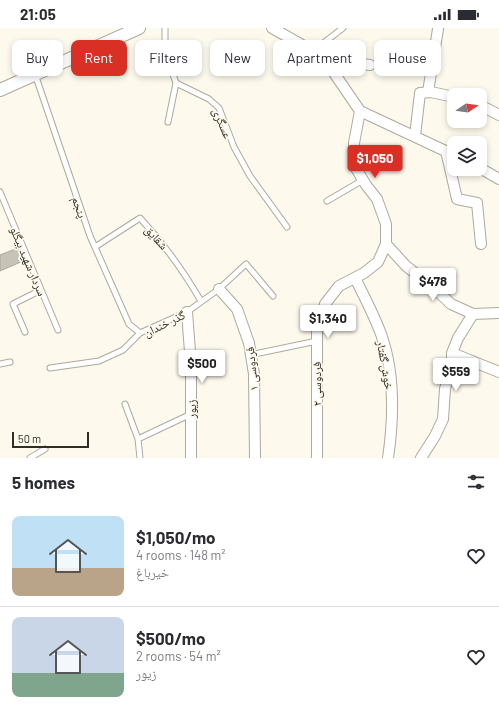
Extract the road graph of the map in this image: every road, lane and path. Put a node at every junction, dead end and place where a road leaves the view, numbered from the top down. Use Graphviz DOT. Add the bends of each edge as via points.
graph roads {
  1 [pos="139,28"];
  2 [pos="165,28"];
  3 [pos="272,28"];
  4 [pos="343,28"];
  5 [pos="438,29"];
  6 [pos="293,40"];
  7 [pos="327,40"];
  8 [pos="63,61"];
  9 [pos="366,64"];
  10 [pos="370,65"];
  11 [pos="30,76"];
  12 [pos="35,76"];
  13 [pos="336,76"];
  14 [pos="176,83"];
  15 [pos="0,90"];
  16 [pos="428,92"];
  17 [pos="447,96"];
  18 [pos="487,109"];
  19 [pos="360,111"];
  20 [pos="499,115"];
  21 [pos="168,122"];
  22 [pos="415,136"];
  23 [pos="447,152"];
  24 [pos="487,172"];
  25 [pos="454,176"];
  26 [pos="363,180"];
  27 [pos="499,180"];
  28 [pos="0,192"];
  29 [pos="327,201"];
  30 [pos="287,227"];
  31 [pos="386,244"];
  32 [pos="481,244"];
  33 [pos="94,247"];
  34 [pos="356,278"];
  35 [pos="219,289"];
  36 [pos="41,290"];
  37 [pos="273,296"];
  38 [pos="201,301"];
  39 [pos="187,312"];
  40 [pos="499,313"];
  41 [pos="473,314"];
  42 [pos="58,330"];
  43 [pos="26,332"];
  44 [pos="140,333"];
  45 [pos="317,341"];
  46 [pos="452,353"];
  47 [pos="250,355"];
  48 [pos="10,362"];
  49 [pos="0,364"];
  50 [pos="50,368"];
  51 [pos="499,372"];
  52 [pos="125,404"];
  53 [pos="191,414"];
  54 [pos="138,439"];
  55 [pos="45,449"];
  56 [pos="30,458"];
  57 [pos="140,458"];
  58 [pos="191,458"];
  59 [pos="255,458"];
  60 [pos="317,458"];
  61 [pos="388,458"];
  62 [pos="421,458"];
  1 -- 8 [label="street"];
  2 -- 14 [label="lane" via="166,52"];
  3 -- 6 [label="street"];
  4 -- 7 [label="lane"];
  5 -- 16 [label="street"];
  9 -- 10 [label="street"];
  11 -- 15 [label="street"];
  12 -- 33 [label="lane, پنجم"];
  13 -- 19 [label="street"];
  14 -- 21 [label="lane"];
  14 -- 30 [label="lane, عسگری" via="209,99 219,108 231,142 247,170"];
  16 -- 17 [label="street"];
  16 -- 22 [label="street" via="420,93"];
  18 -- 20 [label="street"];
  19 -- 22 [label="street"];
  19 -- 26 [label="street" via="354,143 354,165"];
  22 -- 23 [label="street"];
  24 -- 27 [label="street"];
  25 -- 32 [label="street" via="457,199 477,203"];
  26 -- 29 [label="lane"];
  26 -- 31 [label="street" via="377,199 386,224"];
  28 -- 36 [label="lane, سردار شهید بیگلو"];
  31 -- 34 [label="street, فردوسی ۲" via="378,262"];
  31 -- 41 [label="street" via="406,266 451,304"];
  33 -- 38 [label="lane, شقایق" via="140,218 177,261"];
  33 -- 44 [label="lane, پنجم" via="129,324"];
  34 -- 45 [label="street, فردوسی ۲" via="339,286 325,304"];
  34 -- 61 [label="street, خوش گفتار" via="381,334 392,383 392,435"];
  35 -- 37 [label="lane, گذر خندان" via="246,264"];
  35 -- 38 [label="lane, گذر خندان"];
  35 -- 47 [label="street, فردوسی ۱" via="238,310 249,343"];
  36 -- 42 [label="lane, سردار شهید بیگلو"];
  36 -- 43 [label="lane" via="13,304"];
  38 -- 39 [label="lane, گذر خندان"];
  39 -- 44 [label="lane, گذر خندان"];
  39 -- 53 [label="street, زیور"];
  40 -- 41 [label="street"];
  41 -- 46 [label="street"];
  44 -- 50 [label="lane, گذر خندان" via="123,350 99,361"];
  45 -- 47 [label="lane"];
  45 -- 60 [label="street, فردوسی ۲"];
  46 -- 51 [label="street"];
  46 -- 62 [label="street" via="445,389 443,419 436,436"];
  47 -- 59 [label="street, فردوسی ۱" via="254,374"];
  48 -- 49 [label="lane"];
  52 -- 54 [label="lane"];
  53 -- 54 [label="lane"];
  53 -- 58 [label="street, زیور"];
  54 -- 57 [label="lane"];
  55 -- 56 [label="lane"];
}
